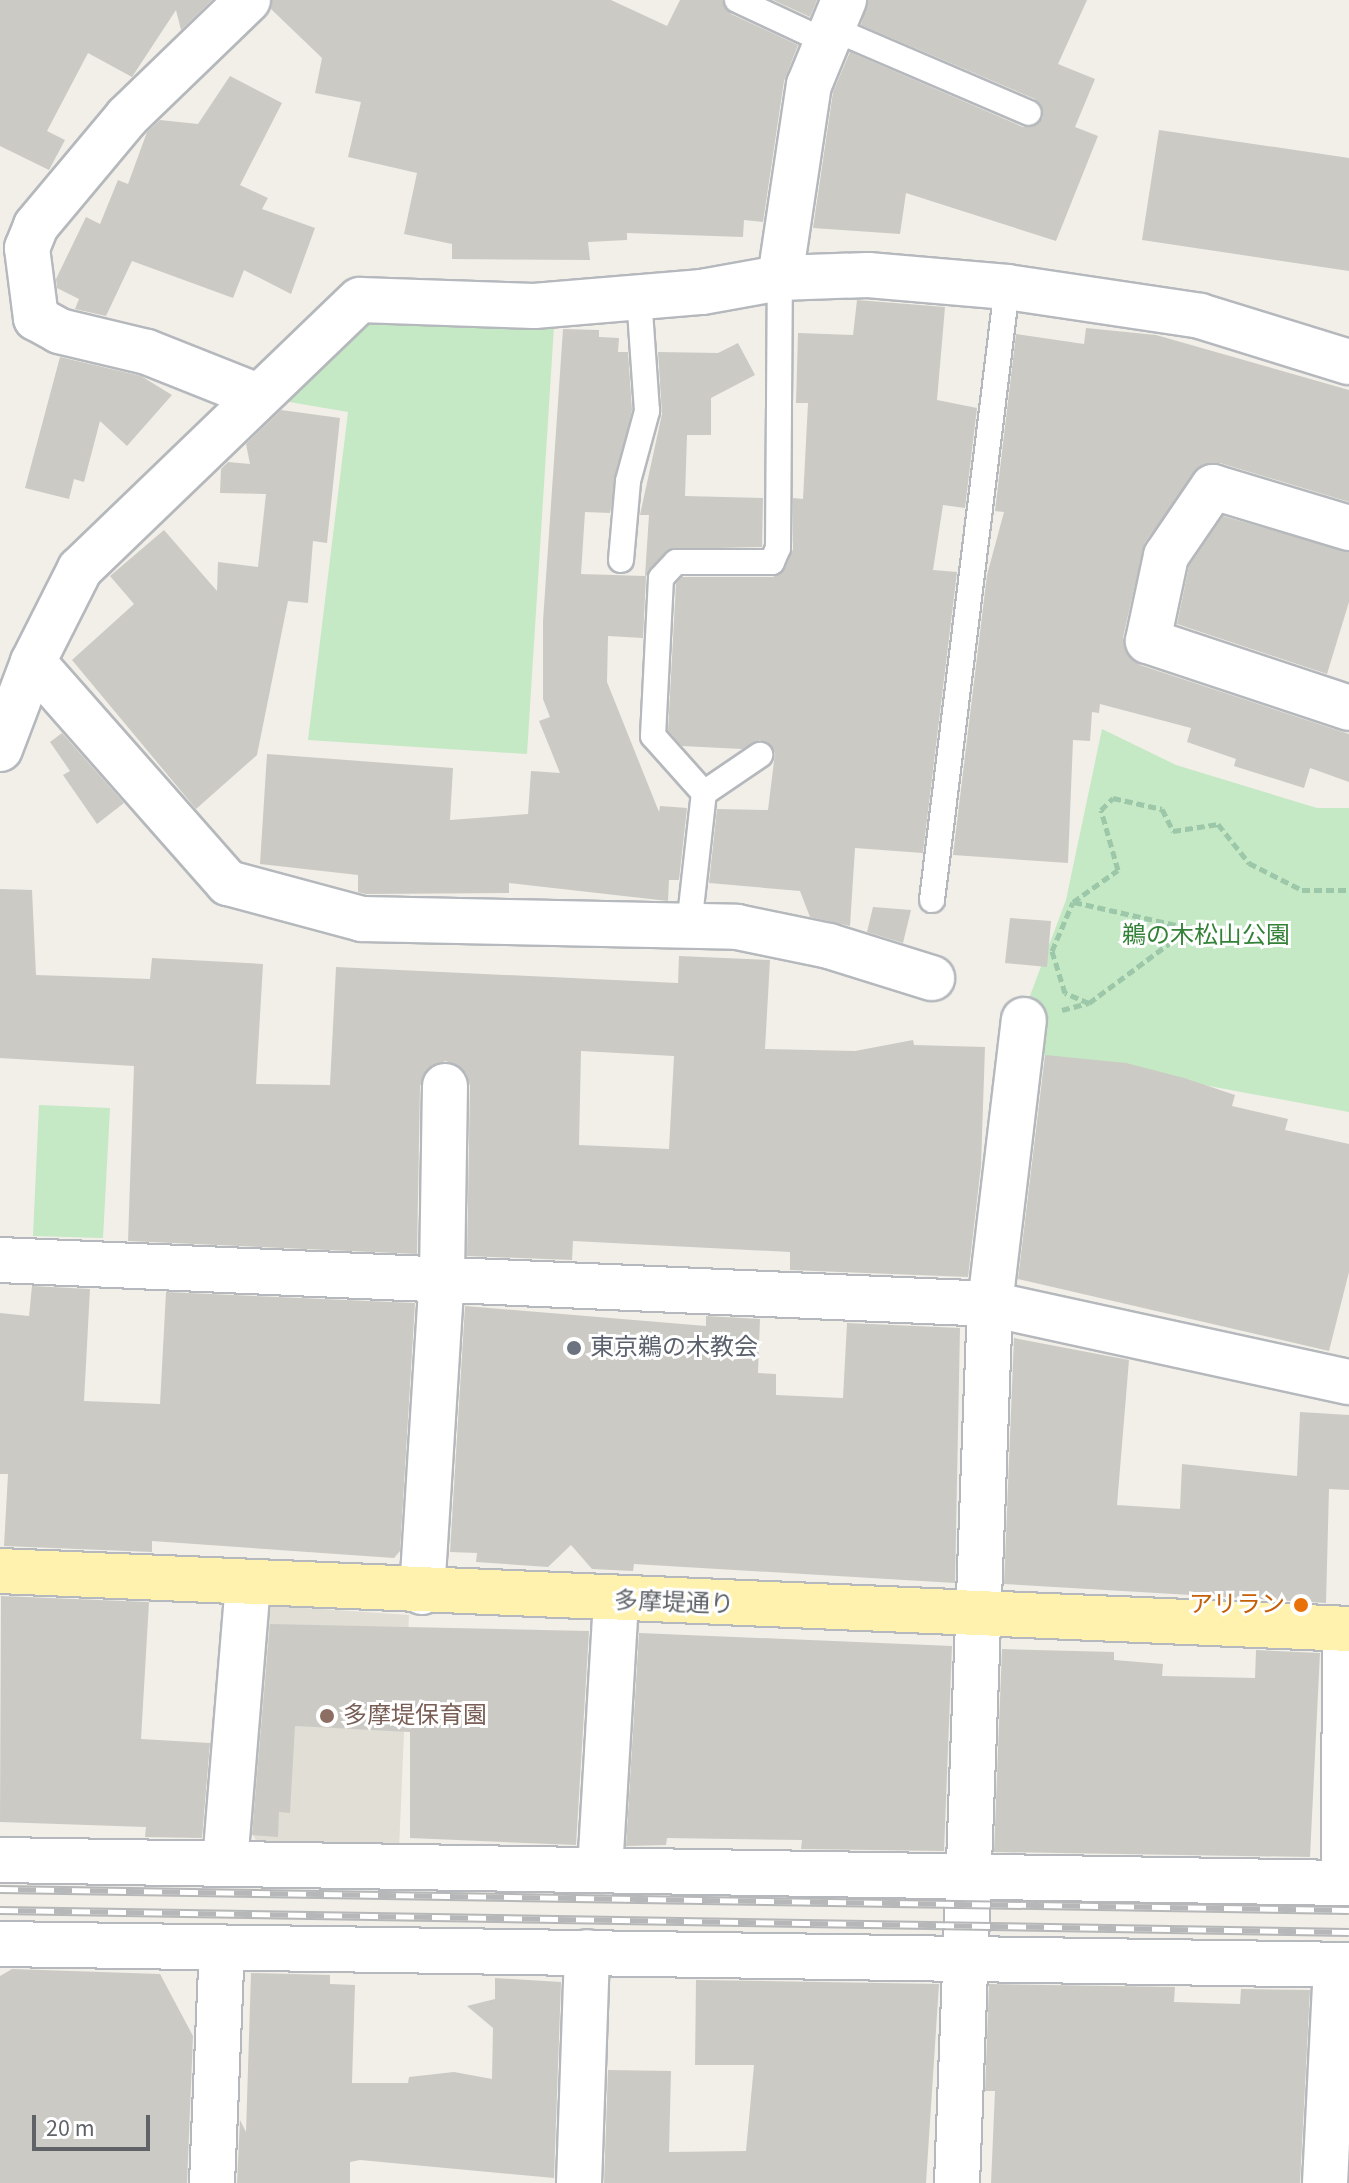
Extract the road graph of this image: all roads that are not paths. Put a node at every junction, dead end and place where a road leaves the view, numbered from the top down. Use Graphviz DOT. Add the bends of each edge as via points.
graph roads {
  1 [pos="248,0"];
  2 [pos="737,0"];
  3 [pos="833,23"];
  4 [pos="1029,113"];
  5 [pos="18,226"];
  6 [pos="780,278"];
  7 [pos="1007,287"];
  8 [pos="639,297"];
  9 [pos="1349,362"];
  10 [pos="255,395"];
  11 [pos="1349,528"];
  12 [pos="621,560"];
  13 [pos="33,662"];
  14 [pos="1349,708"];
  15 [pos="0,749"];
  16 [pos="760,755"];
  17 [pos="704,793"];
  18 [pos="932,900"];
  19 [pos="689,926"];
  20 [pos="932,978"];
  21 [pos="1024,1020"];
  22 [pos="445,1086"];
  23 [pos="0,1260"];
  24 [pos="442,1276"];
  25 [pos="990,1304"];
  26 [pos="1349,1382"];
  27 [pos="0,1571"];
  28 [pos="248,1585"];
  29 [pos="422,1592"];
  30 [pos="616,1600"];
  31 [pos="978,1614"];
  32 [pos="1347,1629"];
  33 [pos="0,1860"];
  34 [pos="225,1863"];
  35 [pos="600,1870"];
  36 [pos="966,1877"];
  37 [pos="1346,1883"];
  38 [pos="966,1942"];
  39 [pos="0,1944"];
  40 [pos="222,1948"];
  41 [pos="587,1952"];
  42 [pos="1342,1965"];
  43 [pos="212,2183"];
  44 [pos="579,2183"];
  45 [pos="957,2183"];
  46 [pos="1325,2183"];
  1 -- 5 [label="street"];
  2 -- 3 [label="lane"];
  3 -- 4 [label="lane"];
  3 -- 6 [label="street" via="809,85"];
  5 -- 10 [label="street" via="27,248 36,318 59,331 147,352"];
  6 -- 7 [label="street" via="868,275"];
  6 -- 8 [label="street"];
  6 -- 17 [label="lane" via="778,548 772,562 676,562 661,578 653,736"];
  7 -- 9 [label="street" via="1200,316"];
  7 -- 18 [label="lane"];
  8 -- 10 [label="street" via="534,306 360,300"];
  8 -- 12 [label="lane" via="647,411 628,481"];
  10 -- 13 [label="street" via="80,569"];
  11 -- 14 [label="street" via="1213,487 1166,556 1148,641"];
  13 -- 15 [label="street"];
  13 -- 19 [label="street" via="228,883 362,919"];
  16 -- 17 [label="lane"];
  17 -- 19 [label="lane"];
  19 -- 20 [label="street" via="737,927 829,946"];
  21 -- 25 [label="street"];
  22 -- 24 [label="street"];
  23 -- 24 [label="street"];
  24 -- 25 [label="street"];
  24 -- 29 [label="street"];
  25 -- 26 [label="street"];
  25 -- 31 [label="street"];
  27 -- 28 [label="main road, 多摩堤通り"];
  28 -- 29 [label="main road, 多摩堤通り"];
  28 -- 34 [label="street"];
  29 -- 30 [label="main road, 多摩堤通り"];
  30 -- 31 [label="main road, 多摩堤通り"];
  30 -- 35 [label="street"];
  31 -- 32 [label="main road, 多摩堤通り"];
  31 -- 36 [label="street"];
  32 -- 37 [label="street"];
  33 -- 34 [label="street"];
  34 -- 35 [label="street"];
  35 -- 36 [label="street"];
  36 -- 37 [label="street"];
  36 -- 38 [label="street"];
  38 -- 41 [label="street"];
  38 -- 42 [label="street"];
  38 -- 45 [label="street"];
  39 -- 40 [label="street"];
  40 -- 41 [label="street"];
  40 -- 43 [label="street"];
  41 -- 44 [label="street"];
  42 -- 46 [label="street"];
}
